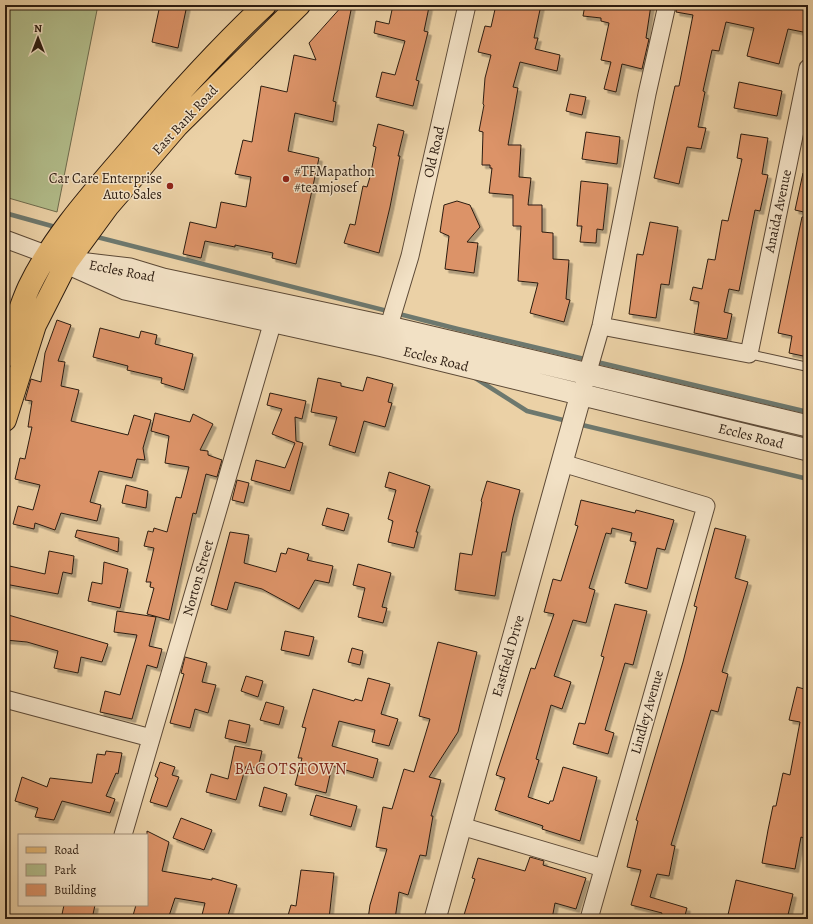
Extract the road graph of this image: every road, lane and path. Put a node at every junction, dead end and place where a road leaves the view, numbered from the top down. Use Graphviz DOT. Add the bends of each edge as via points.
graph roads {
  1 [pos="299,5"];
  2 [pos="467,5"];
  3 [pos="667,5"];
  4 [pos="257,9"];
  5 [pos="808,68"];
  6 [pos="100,200"];
  7 [pos="5,239"];
  8 [pos="63,251"];
  9 [pos="273,321"];
  10 [pos="388,331"];
  11 [pos="600,333"];
  12 [pos="749,354"];
  13 [pos="5,356"];
  14 [pos="808,367"];
  15 [pos="589,369"];
  16 [pos="578,402"];
  17 [pos="5,420"];
  18 [pos="808,426"];
  19 [pos="808,450"];
  20 [pos="562,463"];
  21 [pos="5,699"];
  22 [pos="151,738"];
  23 [pos="461,826"];
  24 [pos="123,834"];
  25 [pos="603,868"];
  26 [pos="435,919"];
  27 [pos="589,919"];
  1 -- 6 [label="main road, East Bank Road"];
  2 -- 10 [label="street, Old Road" via="410,256"];
  3 -- 11 [label="street"];
  4 -- 6 [label="main road, East Bank Road" via="161,114"];
  5 -- 12 [label="street, Anaida Avenue"];
  6 -- 8 [label="main road, East Bank Road"];
  7 -- 8 [label="street"];
  8 -- 9 [label="street, Eccles Road" via="94,277 125,289"];
  8 -- 10 [label="street, Eccles Road" via="163,279"];
  8 -- 13 [label="main road, East Bank Road" via="30,287 15,322"];
  8 -- 17 [label="main road, East Bank Road" via="35,325"];
  9 -- 10 [label="street, Eccles Road"];
  9 -- 22 [label="street, Norton Street"];
  10 -- 15 [label="street, Eccles Road"];
  10 -- 16 [label="street, Eccles Road"];
  11 -- 12 [label="street"];
  11 -- 15 [label="street"];
  12 -- 14 [label="lane"];
  15 -- 16 [label="street"];
  15 -- 18 [label="street, Eccles Road"];
  16 -- 19 [label="street, Eccles Road"];
  16 -- 20 [label="street, Eastfield Drive"];
  20 -- 23 [label="street, Eastfield Drive"];
  20 -- 25 [label="street, Lindley Avenue" via="706,506"];
  21 -- 22 [label="street"];
  22 -- 24 [label="street, Norton Street"];
  23 -- 25 [label="street"];
  23 -- 26 [label="street, Eastfield Drive"];
  25 -- 27 [label="street, Lindley Avenue"];
}
